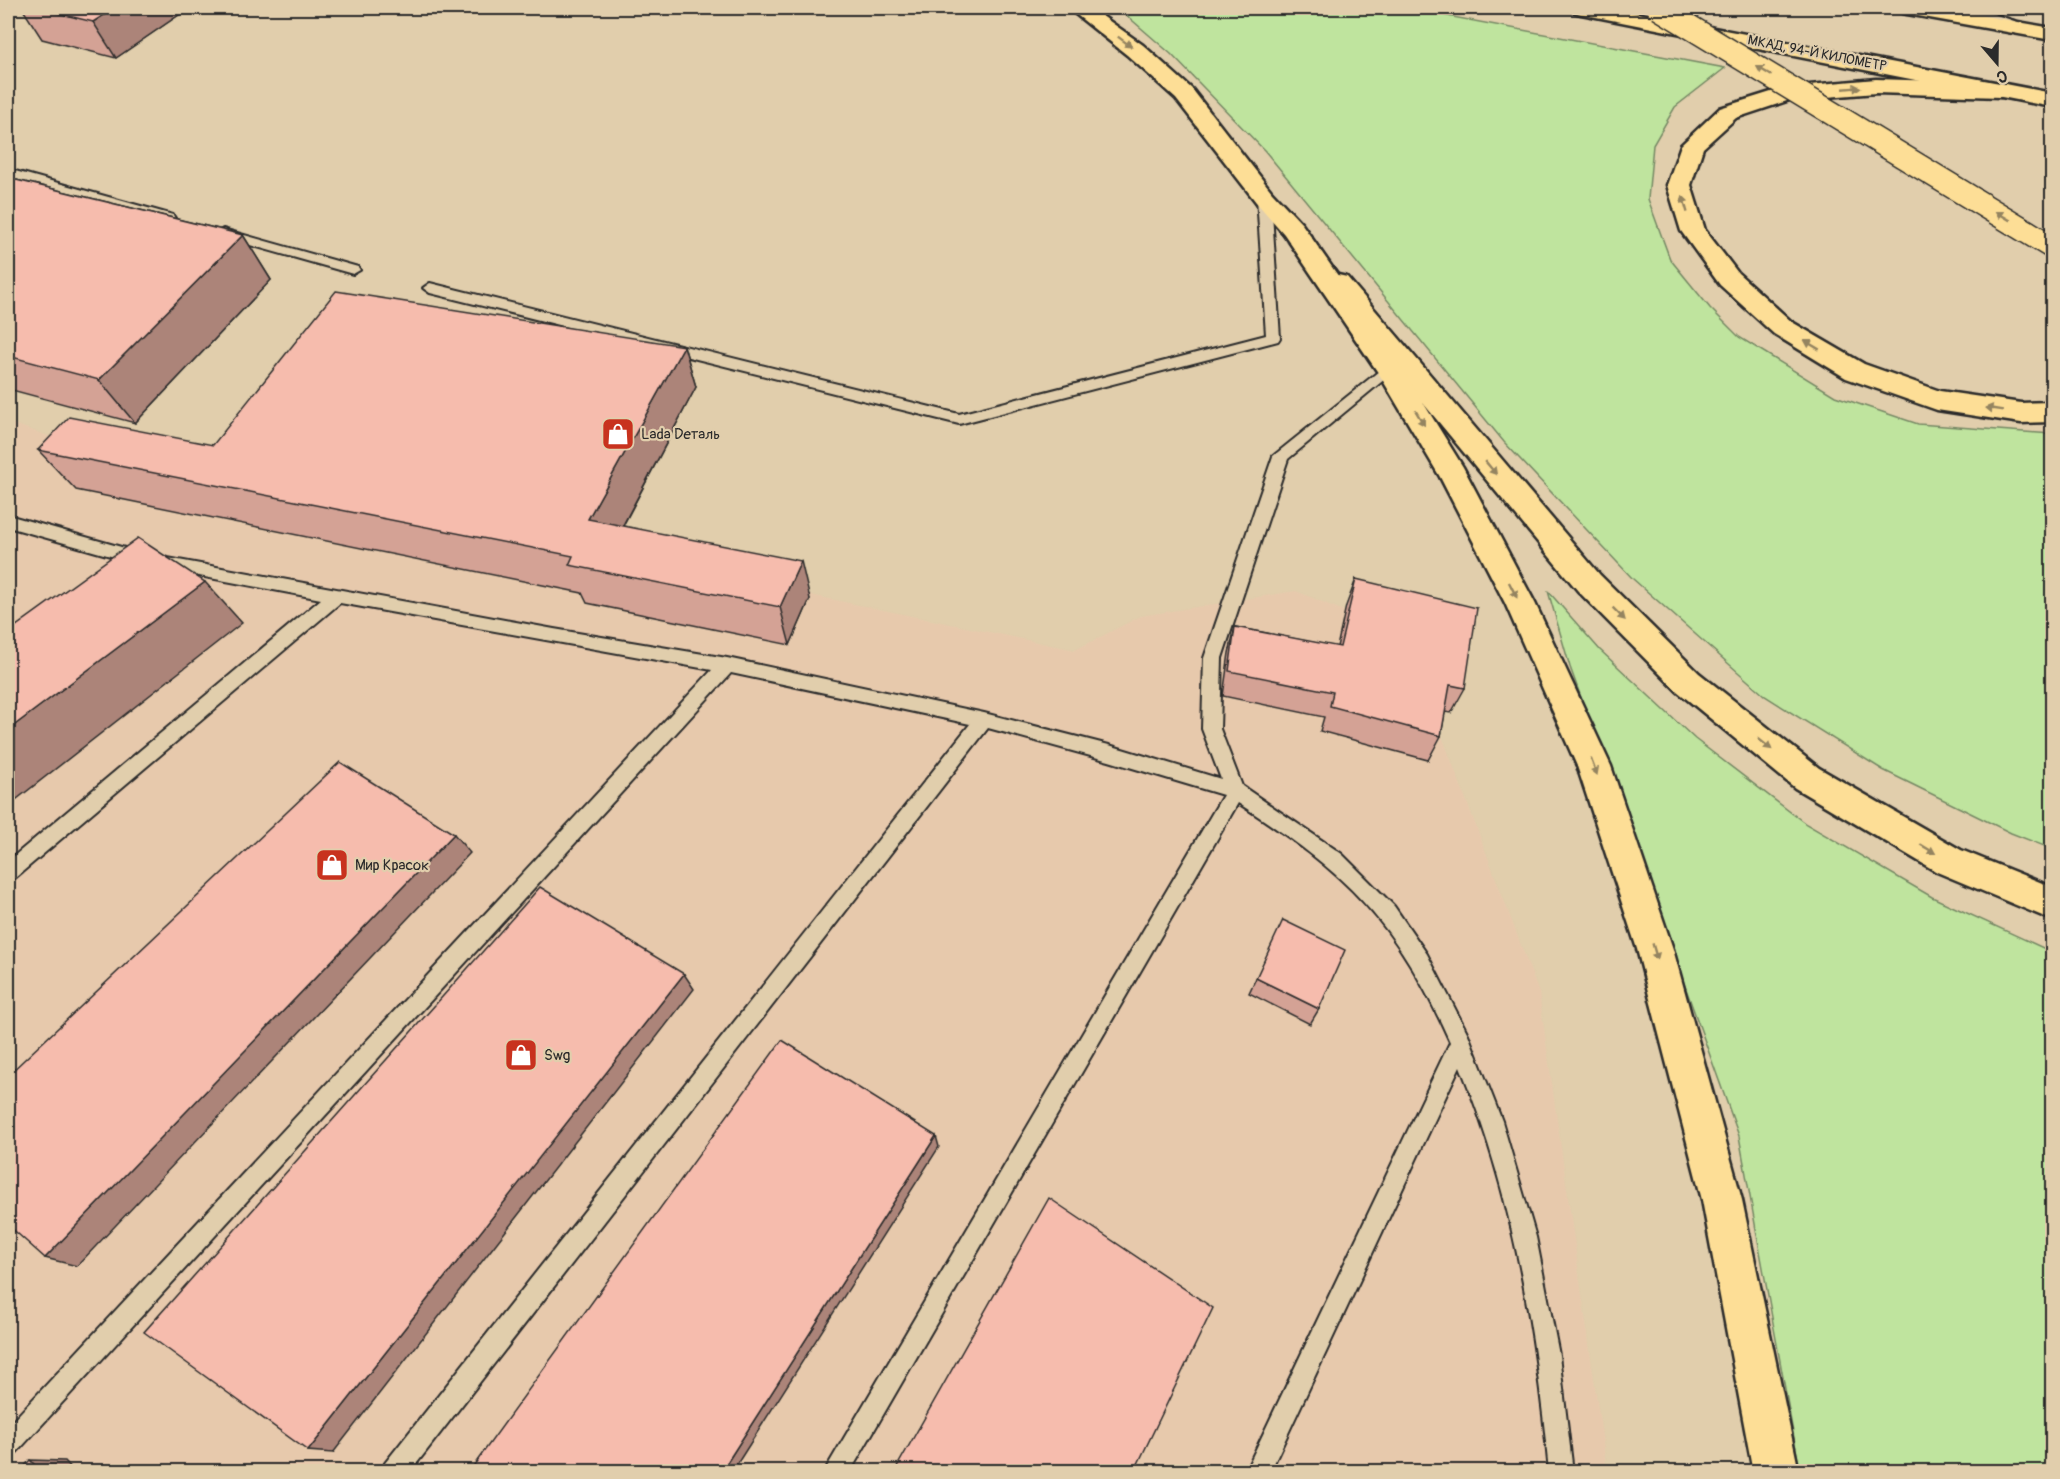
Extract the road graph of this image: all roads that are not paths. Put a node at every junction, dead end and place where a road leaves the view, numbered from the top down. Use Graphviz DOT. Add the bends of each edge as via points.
graph roads {
  1 [pos="1078,8"];
  2 [pos="1581,8"];
  3 [pos="1659,8"];
  4 [pos="1907,8"];
  5 [pos="1957,8"];
  6 [pos="2016,28"];
  7 [pos="2050,33"];
  8 [pos="2000,90"];
  9 [pos="2052,100"];
  10 [pos="8,173"];
  11 [pos="1264,197"];
  12 [pos="180,221"];
  13 [pos="215,231"];
  14 [pos="2052,247"];
  15 [pos="353,270"];
  16 [pos="430,288"];
  17 [pos="1405,375"];
  18 [pos="2052,412"];
  19 [pos="8,521"];
  20 [pos="146,560"];
  21 [pos="128,574"];
  22 [pos="338,595"];
  23 [pos="727,665"];
  24 [pos="984,720"];
  25 [pos="1235,791"];
  26 [pos="8,872"];
  27 [pos="2052,904"];
  28 [pos="1461,1041"];
  29 [pos="8,1443"];
  30 [pos="394,1472"];
  31 [pos="836,1472"];
  32 [pos="1257,1472"];
  33 [pos="1561,1472"];
  34 [pos="1776,1472"];
  1 -- 11 [label="main road, one-way" via="1135,50 1184,94"];
  2 -- 8 [label="main road, МКАД, 94-Й КИЛОМЕТР"];
  14 -- 3 [label="main road, one-way, bridge"];
  4 -- 6 [label="main road"];
  5 -- 6 [label="street"];
  6 -- 7 [label="main road"];
  8 -- 9 [label="main road, МКАД, 94-Й КИЛОМЕТР"];
  18 -- 8 [label="main road, one-way" via="2020,413 1937,400 1855,371 1794,334 1729,279 1693,231 1679,185 1692,145 1728,114 1787,94 1875,86"];
  10 -- 12 [label="lane"];
  11 -- 16 [label="lane" via="1273,338 959,419"];
  11 -- 17 [label="main road"];
  13 -- 15 [label="lane"];
  17 -- 25 [label="lane" via="1281,456 1213,658 1211,729"];
  17 -- 27 [label="main road, one-way" via="1589,583 1688,682 1807,778 1948,861"];
  17 -- 34 [label="main road, one-way" via="1520,603 1594,766 1655,949 1722,1200"];
  19 -- 20 [label="lane"];
  20 -- 21 [label="lane"];
  20 -- 22 [label="lane"];
  22 -- 23 [label="lane"];
  22 -- 26 [label="lane"];
  23 -- 24 [label="lane"];
  23 -- 29 [label="lane"];
  24 -- 25 [label="lane"];
  24 -- 30 [label="lane"];
  25 -- 28 [label="lane" via="1316,845 1386,910 1422,960"];
  25 -- 31 [label="lane"];
  28 -- 32 [label="lane"];
  28 -- 33 [label="lane" via="1491,1116 1513,1192 1555,1401"];
}
